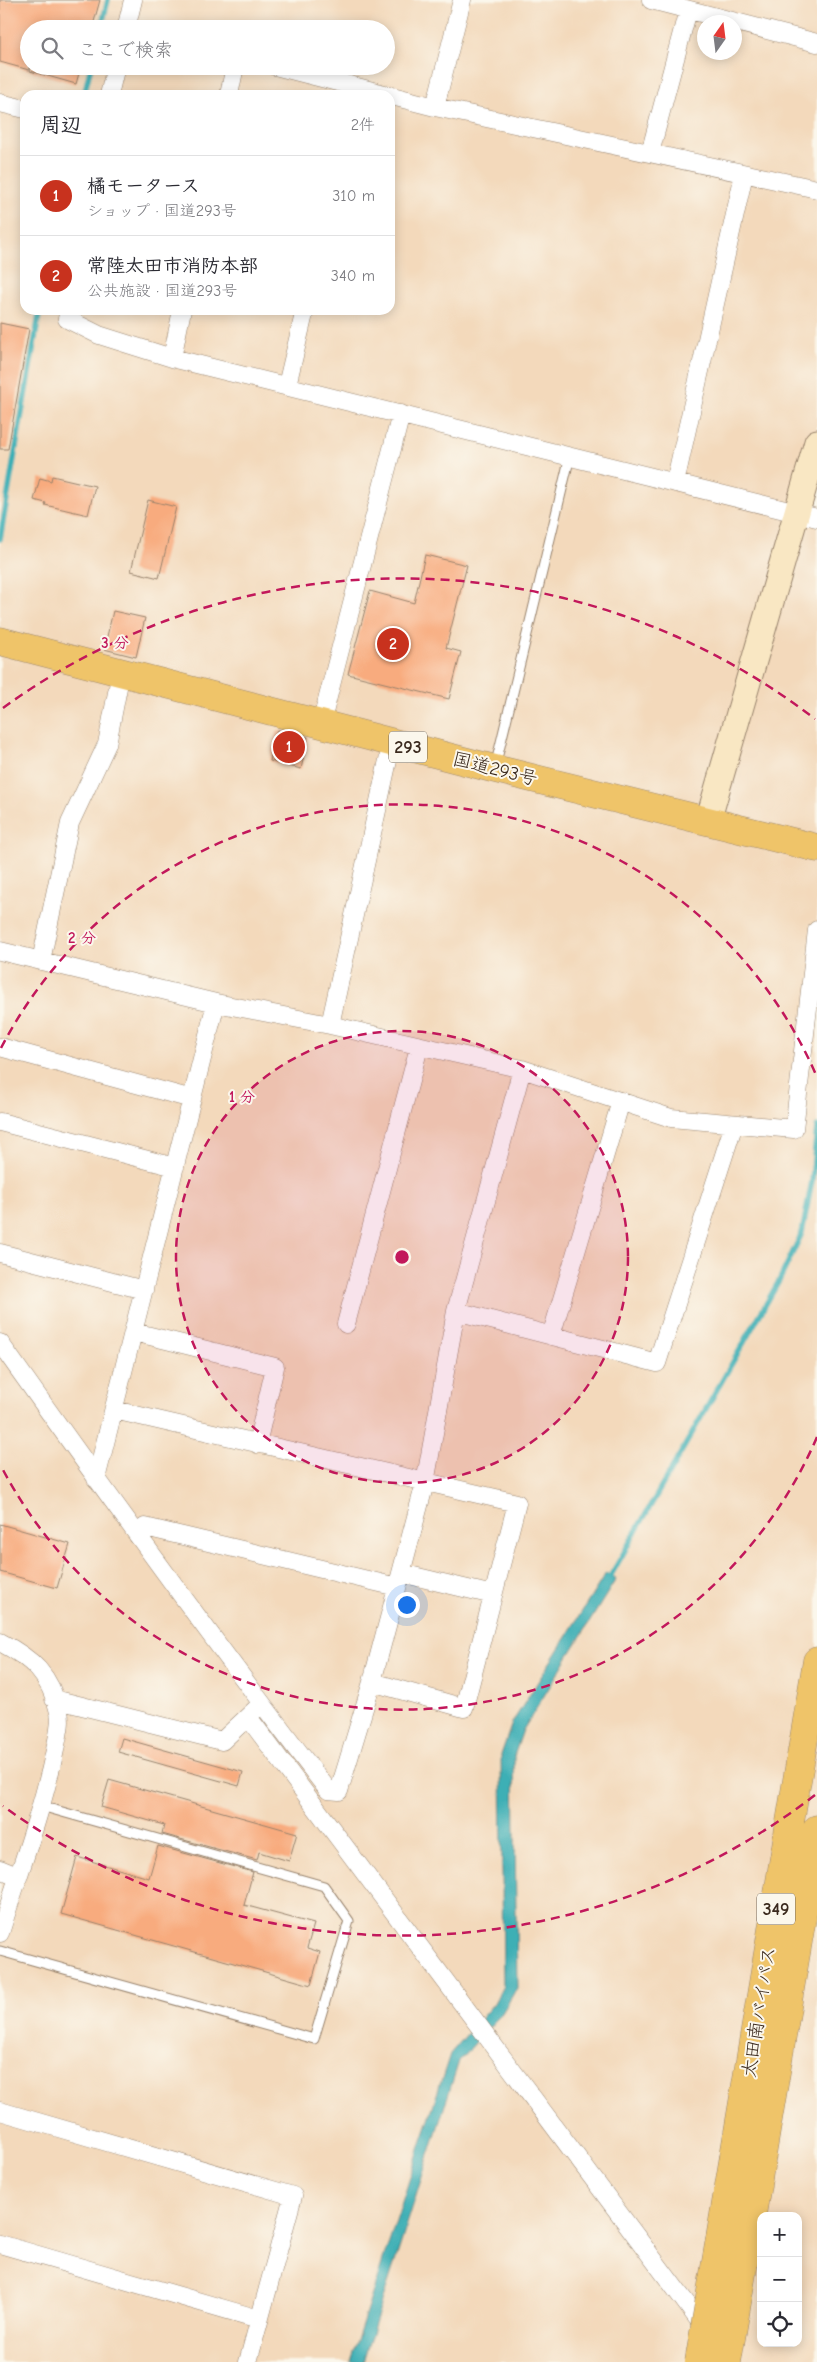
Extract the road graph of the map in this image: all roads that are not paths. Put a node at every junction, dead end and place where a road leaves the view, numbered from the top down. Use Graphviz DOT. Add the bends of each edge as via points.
graph roads {
  1 [pos="133,0"];
  2 [pos="462,0"];
  3 [pos="651,0"];
  4 [pos="688,10"];
  5 [pos="128,20"];
  6 [pos="817,43"];
  7 [pos="114,75"];
  8 [pos="233,75"];
  9 [pos="305,75"];
  10 [pos="110,90"];
  11 [pos="230,90"];
  12 [pos="355,90"];
  13 [pos="395,99"];
  14 [pos="0,103"];
  15 [pos="435,107"];
  16 [pos="20,108"];
  17 [pos="650,153"];
  18 [pos="744,174"];
  19 [pos="817,189"];
  20 [pos="68,315"];
  21 [pos="181,315"];
  22 [pos="304,315"];
  23 [pos="172,358"];
  24 [pos="287,385"];
  25 [pos="401,414"];
  26 [pos="817,442"];
  27 [pos="570,456"];
  28 [pos="674,482"];
  29 [pos="807,515"];
  30 [pos="0,641"];
  31 [pos="121,672"];
  32 [pos="321,724"];
  33 [pos="392,742"];
  34 [pos="495,769"];
  35 [pos="708,821"];
  36 [pos="817,848"];
  37 [pos="817,930"];
  38 [pos="0,951"];
  39 [pos="41,961"];
  40 [pos="216,1003"];
  41 [pos="330,1025"];
  42 [pos="0,1047"];
  43 [pos="419,1047"];
  44 [pos="522,1069"];
  45 [pos="192,1099"];
  46 [pos="621,1102"];
  47 [pos="0,1122"];
  48 [pos="734,1124"];
  49 [pos="175,1167"];
  50 [pos="0,1253"];
  51 [pos="144,1290"];
  52 [pos="456,1311"];
  53 [pos="346,1324"];
  54 [pos="134,1332"];
  55 [pos="551,1336"];
  56 [pos="0,1343"];
  57 [pos="114,1410"];
  58 [pos="257,1444"];
  59 [pos="96,1479"];
  60 [pos="425,1483"];
  61 [pos="138,1536"];
  62 [pos="399,1580"];
  63 [pos="493,1595"];
  64 [pos="0,1642"];
  65 [pos="817,1661"];
  66 [pos="372,1682"];
  67 [pos="54,1699"];
  68 [pos="261,1704"];
  69 [pos="248,1717"];
  70 [pos="41,1806"];
  71 [pos="817,1829"];
  72 [pos="0,1869"];
  73 [pos="17,1876"];
  74 [pos="0,1932"];
  75 [pos="0,1952"];
  76 [pos="0,2112"];
  77 [pos="0,2244"];
  78 [pos="260,2319"];
  79 [pos="248,2362"];
  80 [pos="699,2362"];
  81 [pos="728,2362"];
  1 -- 5 [label="street"];
  2 -- 15 [label="street"];
  3 -- 4 [label="street"];
  4 -- 6 [label="street"];
  4 -- 17 [label="street"];
  7 -- 10 [label="street"];
  8 -- 11 [label="street"];
  9 -- 12 [label="street"];
  13 -- 15 [label="street"];
  14 -- 16 [label="street"];
  15 -- 17 [label="street"];
  17 -- 18 [label="street"];
  18 -- 19 [label="street"];
  18 -- 28 [label="street"];
  20 -- 23 [label="street" via="68,319 99,336"];
  21 -- 23 [label="street"];
  22 -- 24 [label="street"];
  23 -- 24 [label="street"];
  24 -- 25 [label="street"];
  25 -- 27 [label="street"];
  25 -- 32 [label="street"];
  26 -- 29 [label="street"];
  27 -- 28 [label="street"];
  27 -- 34 [label="lane"];
  28 -- 29 [label="street"];
  29 -- 35 [label="street"];
  30 -- 31 [label="highway, 国道293号 / 293"];
  31 -- 32 [label="highway, 国道293号 / 293"];
  31 -- 39 [label="street" via="107,744 70,823"];
  32 -- 33 [label="highway, 国道293号 / 293"];
  33 -- 34 [label="highway, 国道293号 / 293"];
  33 -- 41 [label="street"];
  34 -- 35 [label="highway, 国道293号 / 293"];
  35 -- 36 [label="highway, 国道293号 / 293"];
  37 -- 48 [label="street" via="794,1129"];
  38 -- 39 [label="street"];
  39 -- 40 [label="street"];
  40 -- 41 [label="street"];
  40 -- 45 [label="street"];
  41 -- 43 [label="street"];
  42 -- 45 [label="street"];
  43 -- 44 [label="street"];
  43 -- 53 [label="street"];
  44 -- 46 [label="street"];
  44 -- 52 [label="street"];
  45 -- 49 [label="street"];
  46 -- 48 [label="street" via="671,1118"];
  46 -- 55 [label="street"];
  47 -- 49 [label="street"];
  48 -- 55 [label="street" via="657,1363"];
  49 -- 51 [label="street"];
  50 -- 51 [label="street"];
  51 -- 54 [label="street"];
  52 -- 55 [label="street"];
  52 -- 60 [label="street"];
  54 -- 57 [label="street"];
  54 -- 58 [label="street" via="276,1367"];
  56 -- 59 [label="street"];
  57 -- 58 [label="street"];
  57 -- 59 [label="street"];
  58 -- 60 [label="street"];
  59 -- 61 [label="street"];
  60 -- 62 [label="street"];
  60 -- 63 [label="street" via="517,1503"];
  61 -- 62 [label="street" via="145,1527"];
  61 -- 68 [label="street"];
  62 -- 63 [label="street"];
  62 -- 66 [label="street"];
  63 -- 66 [label="street" via="464,1708"];
  64 -- 67 [label="street" via="34,1662"];
  65 -- 80 [label="highway, 太田南バイパス / 349, bridge"];
  66 -- 68 [label="street" via="339,1791 328,1790"];
  67 -- 69 [label="street" via="222,1741"];
  67 -- 70 [label="street" via="59,1728"];
  68 -- 69 [label="street"];
  69 -- 81 [label="street"];
  70 -- 73 [label="street"];
  70 -- 75 [label="lane" via="324,1886 349,1921 314,2039"];
  71 -- 81 [label="highway, 太田南バイパス / 349, bridge"];
  72 -- 73 [label="street"];
  73 -- 74 [label="street"];
  76 -- 78 [label="street" via="293,2196"];
  77 -- 78 [label="street"];
  78 -- 79 [label="street"];
}
